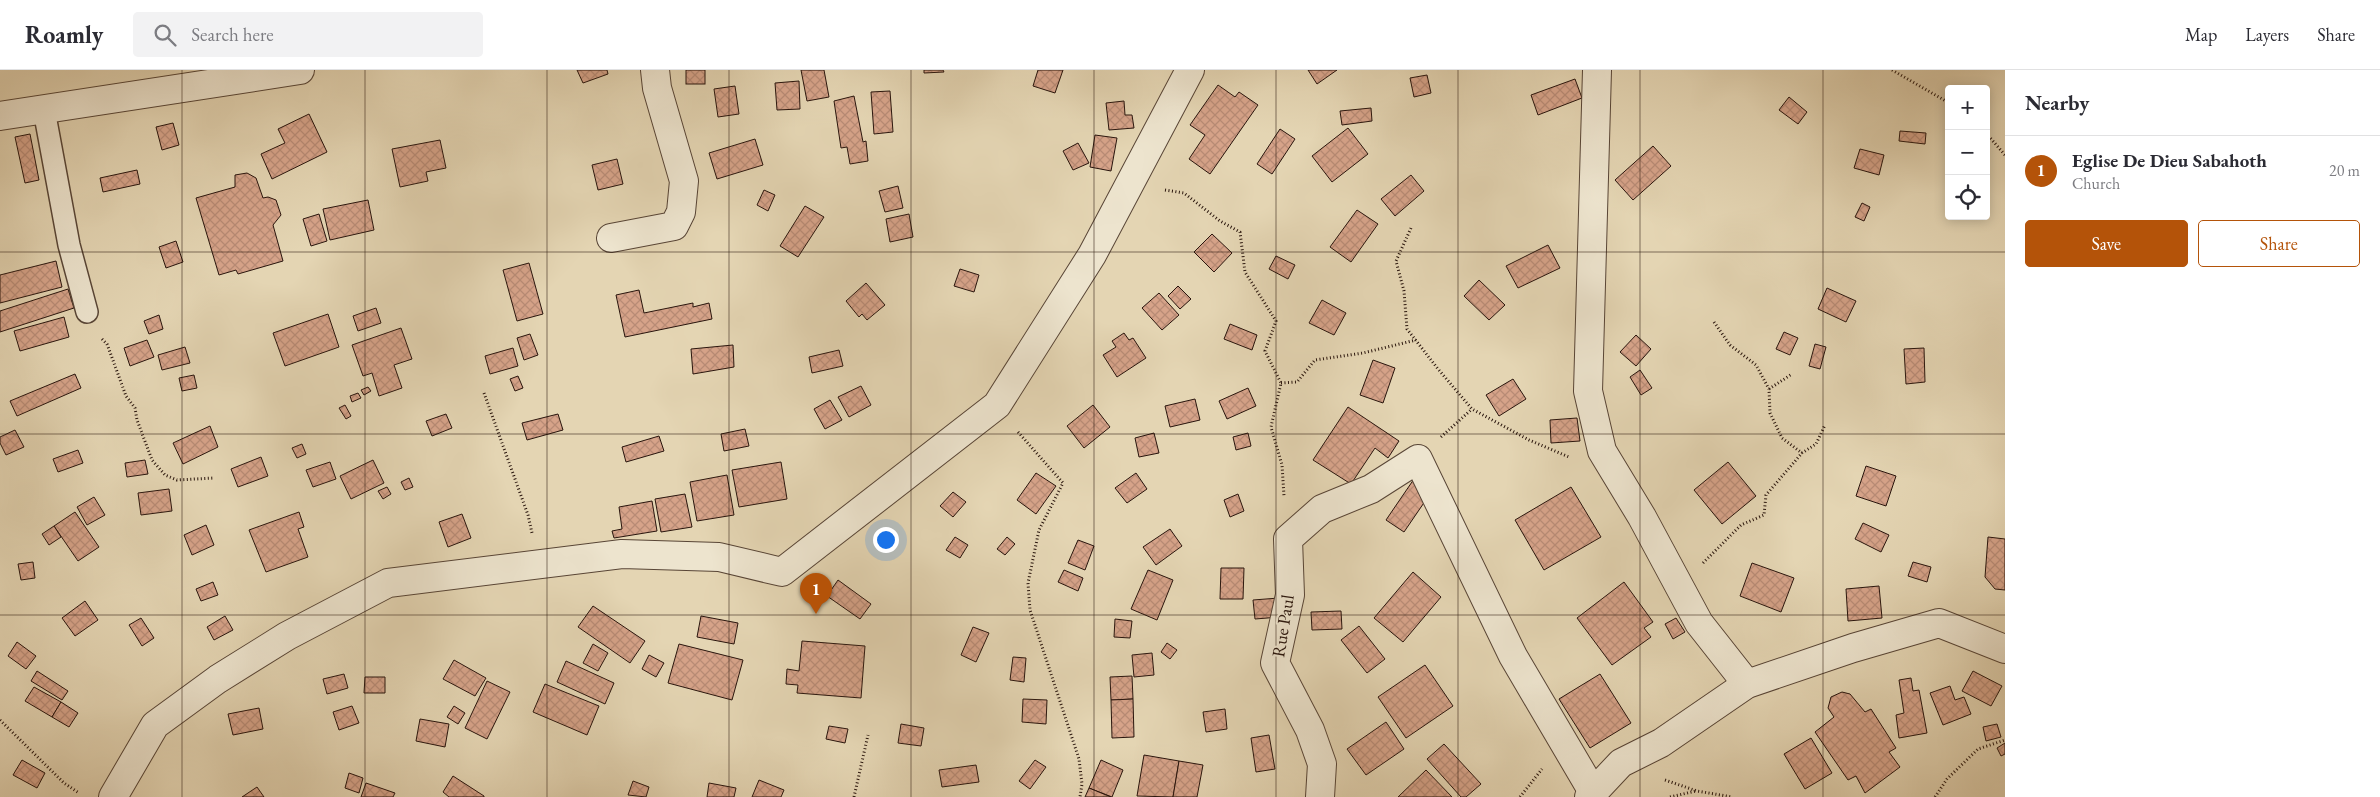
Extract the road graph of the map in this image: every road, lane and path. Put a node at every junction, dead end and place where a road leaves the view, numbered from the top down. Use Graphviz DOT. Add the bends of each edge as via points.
graph roads {
  1 [pos="300,70"];
  2 [pos="656,70"];
  3 [pos="1190,70"];
  4 [pos="1597,70"];
  5 [pos="1892,70"];
  6 [pos="1945,101"];
  7 [pos="44,110"];
  8 [pos="0,116"];
  9 [pos="1990,138"];
  10 [pos="2005,155"];
  11 [pos="1129,184"];
  12 [pos="1411,228"];
  13 [pos="611,238"];
  14 [pos="87,312"];
  15 [pos="1714,322"];
  16 [pos="1416,340"];
  17 [pos="1792,374"];
  18 [pos="1282,383"];
  19 [pos="1769,388"];
  20 [pos="484,393"];
  21 [pos="998,406"];
  22 [pos="1472,408"];
  23 [pos="1825,425"];
  24 [pos="1802,453"];
  25 [pos="1570,457"];
  26 [pos="1418,459"];
  27 [pos="214,478"];
  28 [pos="1288,539"];
  29 [pos="540,565"];
  30 [pos="1680,586"];
  31 [pos="2005,649"];
  32 [pos="1747,684"];
  33 [pos="0,720"];
  34 [pos="868,734"];
  35 [pos="2005,740"];
  36 [pos="1621,763"];
  37 [pos="1697,791"];
  38 [pos="1591,795"];
  39 [pos="86,797"];
  40 [pos="113,797"];
  41 [pos="854,797"];
  42 [pos="1080,797"];
  43 [pos="1320,797"];
  44 [pos="1670,797"];
  45 [pos="1732,797"];
  46 [pos="1935,797"];
  1 -- 7 [label="street"];
  2 -- 13 [label="street" via="657,88 684,181 681,212 674,226"];
  3 -- 11 [label="street"];
  4 -- 30 [label="street" via="1588,391 1602,451"];
  5 -- 6 [label="path"];
  7 -- 8 [label="street"];
  7 -- 14 [label="lane" via="69,245"];
  9 -- 10 [label="path"];
  11 -- 18 [label="path" via="1184,193 1240,232 1246,272 1276,321 1266,352"];
  11 -- 21 [label="street" via="1092,255"];
  12 -- 16 [label="path" via="1396,261 1404,291 1407,329"];
  14 -- 27 [label="path" via="114,359 152,460 165,475 177,480"];
  15 -- 19 [label="path" via="1730,345 1756,365"];
  16 -- 18 [label="path" via="1315,360 1296,382"];
  16 -- 22 [label="path"];
  17 -- 19 [label="path"];
  18 -- 28 [label="path" via="1271,427 1282,465"];
  19 -- 24 [label="path" via="1770,413 1782,438"];
  20 -- 29 [label="path" via="528,516"];
  21 -- 29 [label="street" via="782,572 719,557 622,554"];
  21 -- 42 [label="path" via="1063,483 1039,530 1028,583 1030,610 1080,759"];
  22 -- 25 [label="path" via="1529,440"];
  22 -- 26 [label="path"];
  23 -- 24 [label="path" via="1816,444"];
  24 -- 30 [label="path" via="1766,495 1764,515 1741,525"];
  26 -- 28 [label="street" via="1371,489 1322,509"];
  26 -- 38 [label="street" via="1513,656"];
  28 -- 43 [label="street, Rue Paul" via="1290,595 1275,663 1310,730 1322,764"];
  29 -- 40 [label="street" via="388,583 287,636 218,679 155,725"];
  30 -- 32 [label="street" via="1699,623"];
  31 -- 32 [label="street" via="1940,623"];
  32 -- 36 [label="street" via="1661,743"];
  33 -- 39 [label="path" via="64,783"];
  34 -- 41 [label="path"];
  35 -- 46 [label="path" via="1978,749 1947,779"];
  36 -- 37 [label="path" via="1636,761 1663,780"];
  36 -- 38 [label="street"];
  37 -- 44 [label="path"];
  37 -- 45 [label="path"];
}
